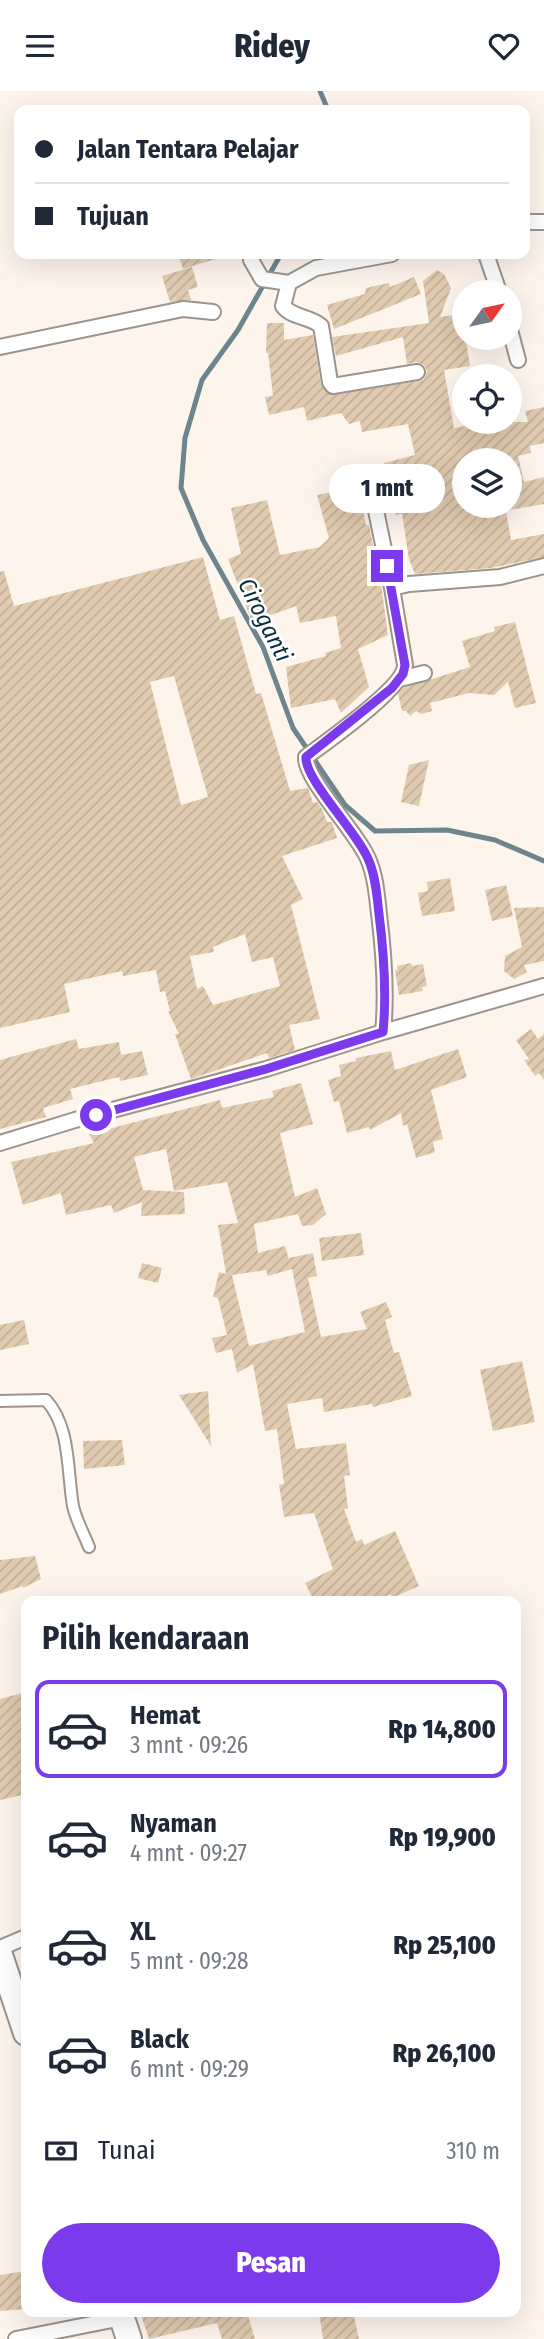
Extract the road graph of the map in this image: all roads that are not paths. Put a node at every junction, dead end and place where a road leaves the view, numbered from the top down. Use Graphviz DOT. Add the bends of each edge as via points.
graph roads {
  1 [pos="365,259"];
  2 [pos="488,259"];
  3 [pos="251,260"];
  4 [pos="495,280"];
  5 [pos="276,281"];
  6 [pos="213,311"];
  7 [pos="0,347"];
  8 [pos="515,350"];
  9 [pos="518,360"];
  10 [pos="417,372"];
  11 [pos="394,484"];
  12 [pos="544,566"];
  13 [pos="392,588"];
  14 [pos="424,673"];
  15 [pos="400,679"];
  16 [pos="544,986"];
  17 [pos="383,1032"];
  18 [pos="0,1143"];
  19 [pos="0,1401"];
  20 [pos="89,1547"];
  21 [pos="21,1939"];
  22 [pos="0,1948"];
  23 [pos="0,1955"];
  24 [pos="5,1985"];
  25 [pos="21,2022"];
  26 [pos="123,2323"];
  27 [pos="16,2339"];
  1 -- 5 [label="street"];
  2 -- 4 [label="street"];
  3 -- 5 [label="street"];
  5 -- 10 [label="street" via="288,312 321,325 333,386"];
  6 -- 7 [label="street" via="183,309"];
  8 -- 9 [label="street"];
  11 -- 13 [label="street" via="374,501"];
  12 -- 13 [label="street" via="500,577"];
  13 -- 15 [label="street" via="405,665"];
  14 -- 15 [label="street"];
  15 -- 17 [label="street" via="312,752 307,765 370,862 386,967"];
  16 -- 17 [label="street"];
  17 -- 18 [label="street"];
  19 -- 20 [label="street" via="46,1400 52,1406 62,1427 74,1510"];
  21 -- 22 [label="street"];
  23 -- 24 [label="highway"];
  24 -- 25 [label="highway"];
  26 -- 27 [label="street"];
}
